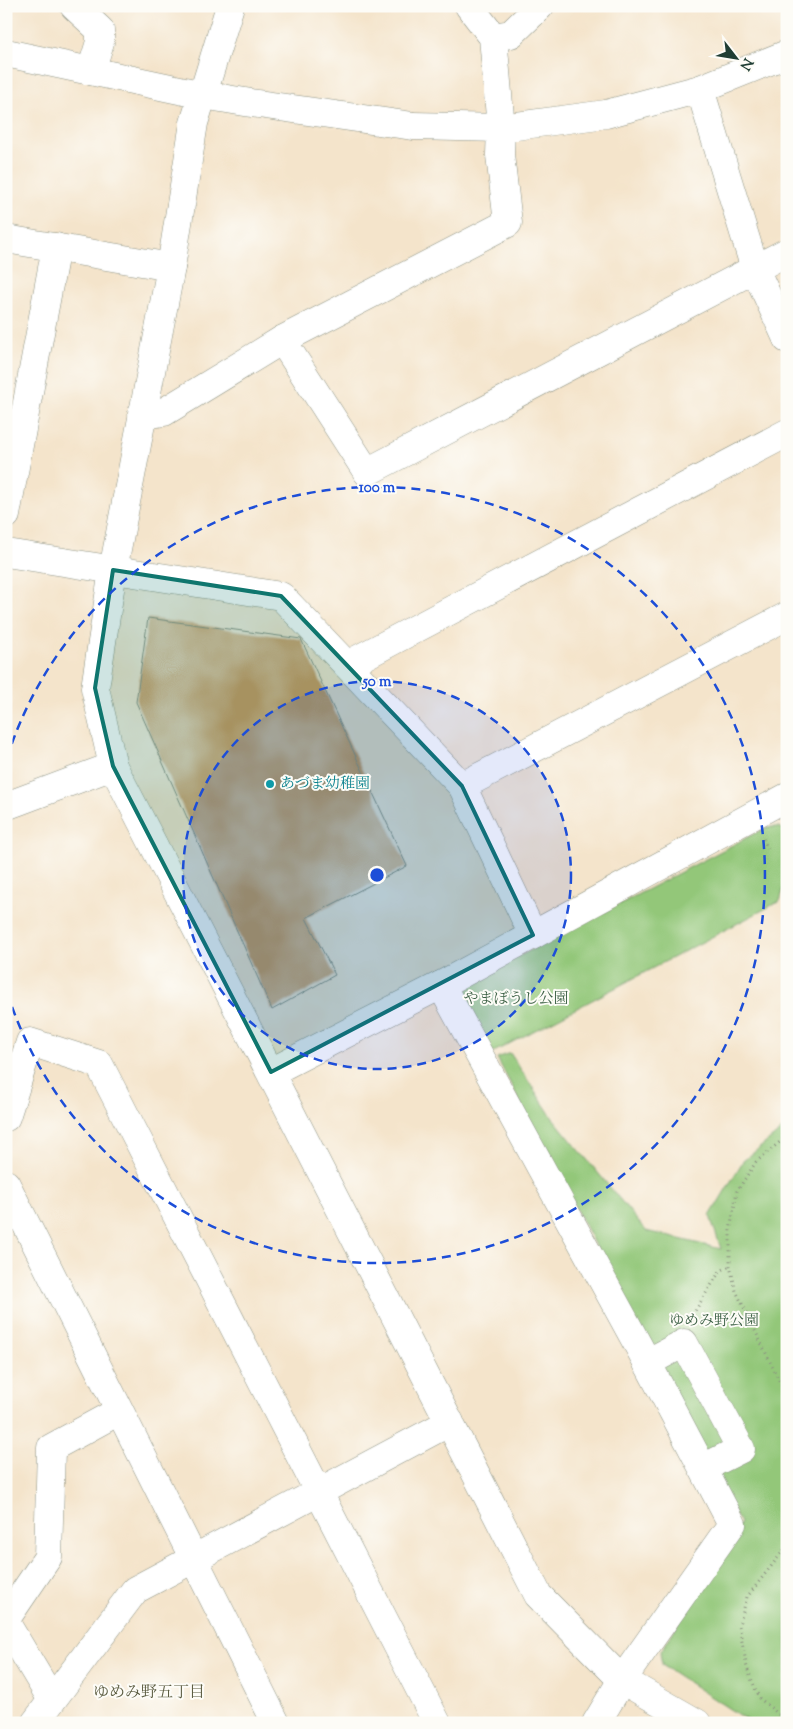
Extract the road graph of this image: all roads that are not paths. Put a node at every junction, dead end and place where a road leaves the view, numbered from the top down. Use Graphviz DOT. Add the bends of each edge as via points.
graph roads {
  1 [pos="74,6"];
  2 [pos="230,6"];
  3 [pos="469,6"];
  4 [pos="540,6"];
  5 [pos="493,37"];
  6 [pos="6,53"];
  7 [pos="787,54"];
  8 [pos="91,71"];
  9 [pos="700,89"];
  10 [pos="203,96"];
  11 [pos="501,128"];
  12 [pos="6,239"];
  13 [pos="56,247"];
  14 [pos="787,252"];
  15 [pos="170,267"];
  16 [pos="755,269"];
  17 [pos="787,339"];
  18 [pos="282,340"];
  19 [pos="142,413"];
  20 [pos="787,433"];
  21 [pos="6,515"];
  22 [pos="6,553"];
  23 [pos="113,570"];
  24 [pos="787,616"];
  25 [pos="347,665"];
  26 [pos="113,766"];
  27 [pos="462,786"];
  28 [pos="787,798"];
  29 [pos="6,806"];
  30 [pos="534,935"];
  31 [pos="441,985"];
  32 [pos="271,1072"];
  33 [pos="6,1117"];
  34 [pos="6,1184"];
  35 [pos="647,1363"];
  36 [pos="119,1411"];
  37 [pos="450,1422"];
  38 [pos="702,1468"];
  39 [pos="320,1491"];
  40 [pos="194,1558"];
  41 [pos="6,1619"];
  42 [pos="6,1623"];
  43 [pos="622,1680"];
  44 [pos="52,1700"];
  45 [pos="35,1723"];
  46 [pos="276,1723"];
  47 [pos="437,1723"];
  48 [pos="596,1723"];
  49 [pos="697,1723"];
  1 -- 8 [label="street" via="100,30 100,42"];
  2 -- 10 [label="street"];
  3 -- 5 [label="street"];
  4 -- 5 [label="street" via="512,34"];
  5 -- 11 [label="street"];
  6 -- 8 [label="street"];
  7 -- 9 [label="street"];
  8 -- 10 [label="street"];
  9 -- 11 [label="street" via="606,114"];
  9 -- 16 [label="street"];
  10 -- 11 [label="street" via="413,126"];
  10 -- 15 [label="street" via="194,123"];
  11 -- 18 [label="street" via="500,155 508,223"];
  12 -- 13 [label="street"];
  13 -- 15 [label="street"];
  13 -- 21 [label="street"];
  14 -- 16 [label="street"];
  15 -- 19 [label="street"];
  16 -- 17 [label="street"];
  16 -- 18 [label="street" via="367,472"];
  18 -- 19 [label="street" via="164,412"];
  19 -- 23 [label="street"];
  20 -- 25 [label="street"];
  22 -- 23 [label="street"];
  23 -- 25 [label="street" via="281,596"];
  23 -- 26 [label="street" via="95,688"];
  24 -- 27 [label="street"];
  25 -- 27 [label="street"];
  26 -- 29 [label="street"];
  26 -- 32 [label="street"];
  27 -- 30 [label="street"];
  28 -- 30 [label="street"];
  30 -- 31 [label="street"];
  31 -- 32 [label="street"];
  31 -- 35 [label="street"];
  32 -- 37 [label="street"];
  33 -- 39 [label="street" via="30,1042 99,1064"];
  34 -- 36 [label="street"];
  35 -- 38 [label="street"];
  35 -- 38 [label="street" via="684,1343 741,1449"];
  36 -- 40 [label="street"];
  36 -- 41 [label="street" via="51,1448 48,1557"];
  37 -- 39 [label="street"];
  37 -- 43 [label="street" via="538,1595"];
  38 -- 43 [label="street" via="732,1524"];
  39 -- 40 [label="street"];
  39 -- 47 [label="street"];
  40 -- 44 [label="street" via="134,1590"];
  40 -- 46 [label="street"];
  42 -- 44 [label="street"];
  43 -- 48 [label="street"];
  43 -- 49 [label="street"];
  44 -- 45 [label="street"];
}
